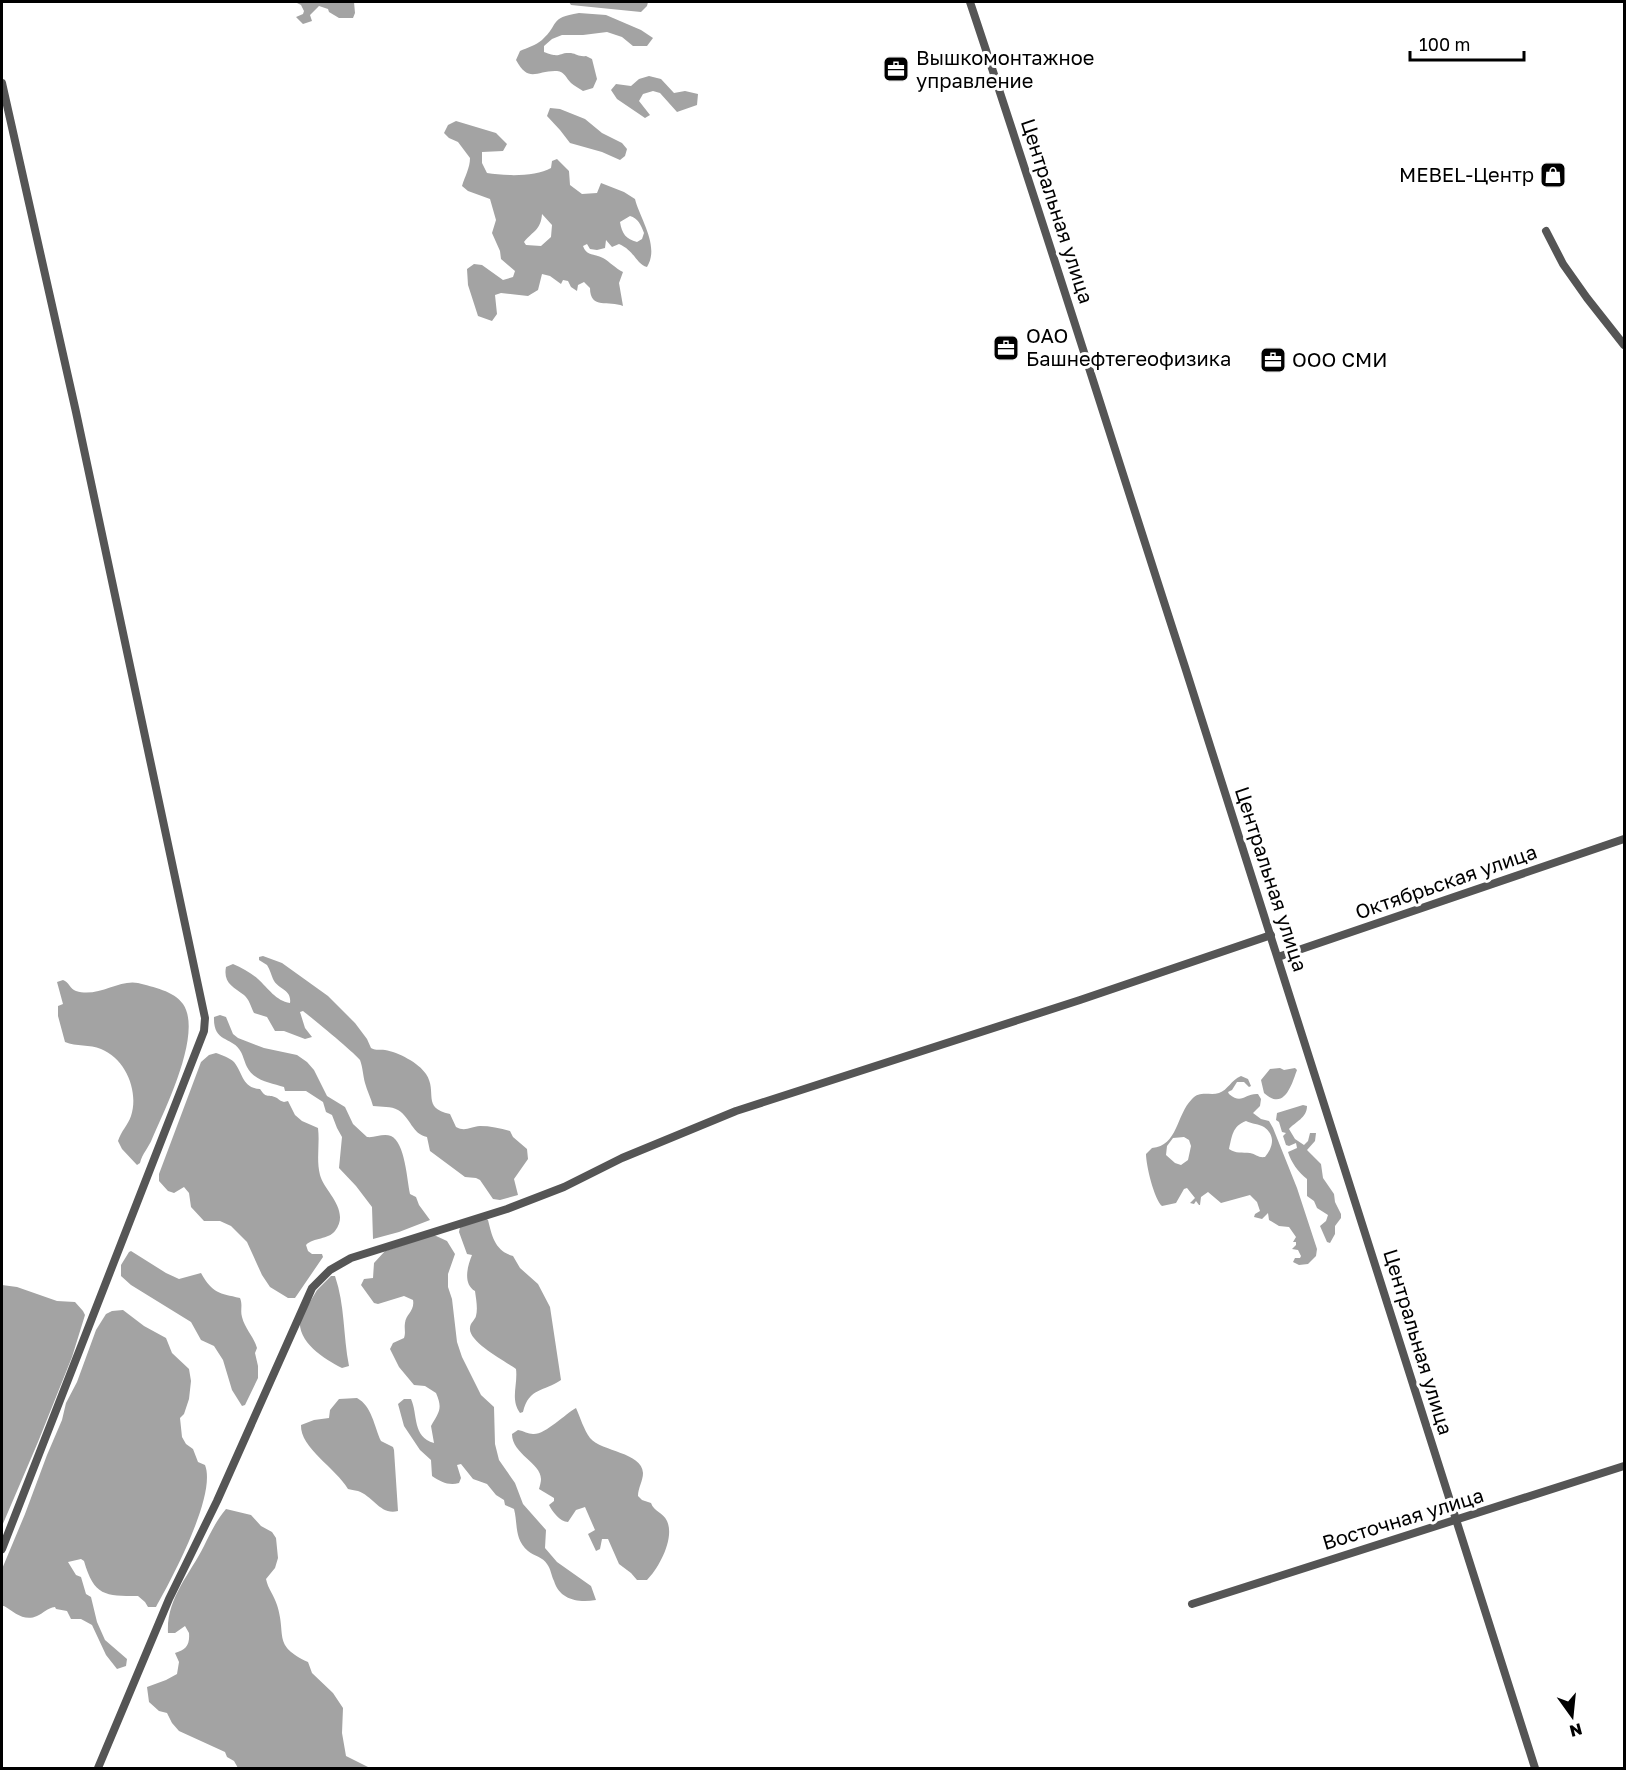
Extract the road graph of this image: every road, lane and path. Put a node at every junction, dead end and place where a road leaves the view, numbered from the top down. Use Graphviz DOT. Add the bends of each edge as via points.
graph roads {
  1 [pos="970,2"];
  2 [pos="2,83"];
  3 [pos="1546,231"];
  4 [pos="1624,345"];
  5 [pos="1624,839"];
  6 [pos="1271,935"];
  7 [pos="1278,957"];
  8 [pos="1624,1466"];
  9 [pos="1457,1520"];
  10 [pos="2,1549"];
  11 [pos="1192,1604"];
  12 [pos="98,1768"];
  13 [pos="1535,1768"];
  1 -- 6 [label="street, Центральная улица"];
  2 -- 10 [label="street" via="205,1018 204,1031"];
  3 -- 4 [label="street" via="1563,264"];
  5 -- 7 [label="street, Октябрьская улица"];
  6 -- 7 [label="street, Центральная улица"];
  6 -- 12 [label="street" via="736,1111 622,1158 564,1187 351,1258 330,1270 312,1288 169,1599"];
  7 -- 9 [label="street, Центральная улица"];
  8 -- 9 [label="street, Восточная улица"];
  9 -- 11 [label="street, Восточная улица"];
  9 -- 13 [label="street, Центральная улица"];
}
